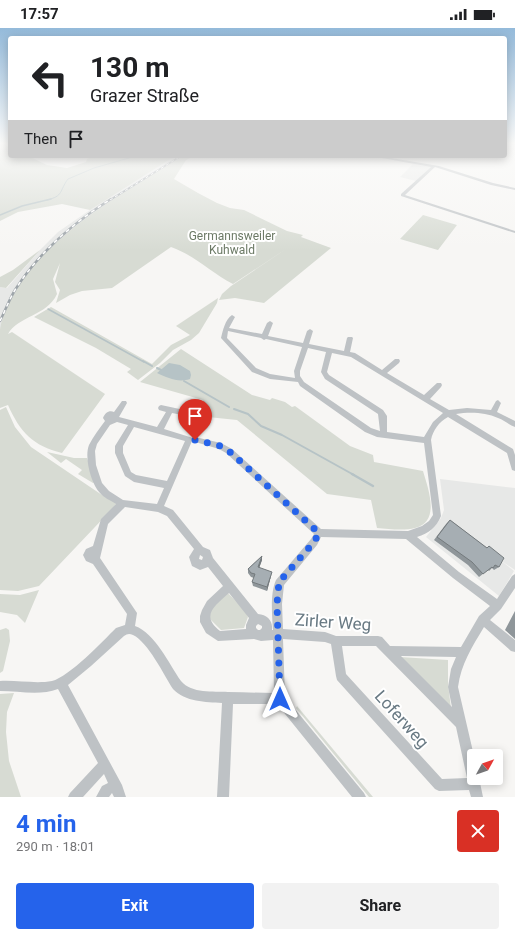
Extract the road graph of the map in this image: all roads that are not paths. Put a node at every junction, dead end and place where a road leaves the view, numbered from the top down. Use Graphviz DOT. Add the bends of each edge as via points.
graph roads {
  1 [pos="420,179"];
  2 [pos="477,179"];
  3 [pos="515,189"];
  4 [pos="515,232"];
  5 [pos="232,316"];
  6 [pos="270,324"];
  7 [pos="226,329"];
  8 [pos="310,331"];
  9 [pos="264,338"];
  10 [pos="350,338"];
  11 [pos="305,345"];
  12 [pos="330,350"];
  13 [pos="347,354"];
  14 [pos="397,361"];
  15 [pos="383,373"];
  16 [pos="299,380"];
  17 [pos="439,385"];
  18 [pos="425,399"];
  19 [pos="124,403"];
  20 [pos="498,403"];
  21 [pos="160,408"];
  22 [pos="170,410"];
  23 [pos="186,413"];
  24 [pos="448,413"];
  25 [pos="493,413"];
  26 [pos="113,419"];
  27 [pos="132,424"];
  28 [pos="515,424"];
  29 [pos="159,430"];
  30 [pos="384,435"];
  31 [pos="191,440"];
  32 [pos="427,440"];
  33 [pos="512,452"];
  34 [pos="515,468"];
  35 [pos="168,485"];
  36 [pos="122,504"];
  37 [pos="159,508"];
  38 [pos="319,533"];
  39 [pos="408,535"];
  40 [pos="514,583"];
  41 [pos="229,587"];
  42 [pos="498,606"];
  43 [pos="483,620"];
  44 [pos="129,629"];
  45 [pos="278,634"];
  46 [pos="258,635"];
  47 [pos="336,641"];
  48 [pos="515,647"];
  49 [pos="388,651"];
  50 [pos="462,652"];
  51 [pos="60,683"];
  52 [pos="0,686"];
  53 [pos="228,697"];
  54 [pos="280,699"];
  55 [pos="460,723"];
  56 [pos="467,754"];
  57 [pos="104,765"];
  58 [pos="467,784"];
  59 [pos="474,785"];
  60 [pos="119,793"];
  61 [pos="74,797"];
  62 [pos="102,797"];
  63 [pos="223,797"];
  64 [pos="360,797"];
  65 [pos="477,797"];
  1 -- 4 [label="street" via="402,195"];
  2 -- 3 [label="street"];
  5 -- 7 [label="street"];
  6 -- 9 [label="street"];
  7 -- 9 [label="street"];
  7 -- 16 [label="street" via="224,338 254,370 272,377"];
  8 -- 11 [label="street"];
  9 -- 11 [label="street"];
  10 -- 13 [label="street"];
  11 -- 12 [label="street"];
  11 -- 16 [label="street" via="297,371"];
  12 -- 13 [label="street"];
  12 -- 30 [label="street" via="324,372 327,377 381,412"];
  13 -- 15 [label="street"];
  14 -- 15 [label="street"];
  15 -- 18 [label="street"];
  16 -- 30 [label="street" via="368,430"];
  17 -- 18 [label="street"];
  18 -- 24 [label="street"];
  19 -- 26 [label="street"];
  20 -- 25 [label="street"];
  21 -- 22 [label="street"];
  22 -- 23 [label="street"];
  22 -- 29 [label="street"];
  24 -- 25 [label="street"];
  24 -- 32 [label="street" via="429,432"];
  24 -- 33 [label="street"];
  25 -- 28 [label="street"];
  26 -- 27 [label="street"];
  26 -- 36 [label="street" via="90,450 90,460 103,492"];
  27 -- 29 [label="street"];
  27 -- 35 [label="street" via="119,446 128,474 134,478"];
  29 -- 31 [label="street"];
  30 -- 32 [label="street"];
  31 -- 35 [label="street"];
  31 -- 38 [label="street" via="221,446 229,451"];
  32 -- 39 [label="street" via="437,516 426,529"];
  33 -- 34 [label="street"];
  35 -- 37 [label="street"];
  36 -- 37 [label="street"];
  36 -- 44 [label="street" via="104,522 95,556 132,613"];
  37 -- 41 [label="street" via="170,513 201,551 194,556 196,563 203,564 208,559"];
  38 -- 39 [label="street"];
  38 -- 45 [label="street" via="279,582"];
  39 -- 42 [label="street"];
  40 -- 42 [label="street"];
  41 -- 46 [label="street" via="256,619 251,626"];
  41 -- 46 [label="street, Zirler Weg" via="206,609 203,617 205,623 218,636"];
  42 -- 43 [label="street"];
  43 -- 48 [label="street"];
  43 -- 50 [label="street"];
  44 -- 51 [label="street" via="120,632"];
  44 -- 53 [label="street" via="145,638 183,691"];
  45 -- 46 [label="street, Zirler Weg"];
  45 -- 47 [label="street, Zirler Weg" via="325,637"];
  45 -- 54 [label="street"];
  47 -- 49 [label="street, Zirler Weg" via="378,641"];
  47 -- 58 [label="street, Loferweg" via="340,676 439,785"];
  49 -- 50 [label="street"];
  49 -- 55 [label="street, Zirler Weg"];
  50 -- 55 [label="street" via="454,673 453,687"];
  51 -- 52 [label="street" via="45,686"];
  51 -- 57 [label="street"];
  53 -- 54 [label="street"];
  53 -- 63 [label="street"];
  54 -- 64 [label="street"];
  55 -- 56 [label="street"];
  57 -- 60 [label="street"];
  57 -- 61 [label="street"];
  59 -- 65 [label="street"];
  60 -- 62 [label="street" via="112,787"];
}
